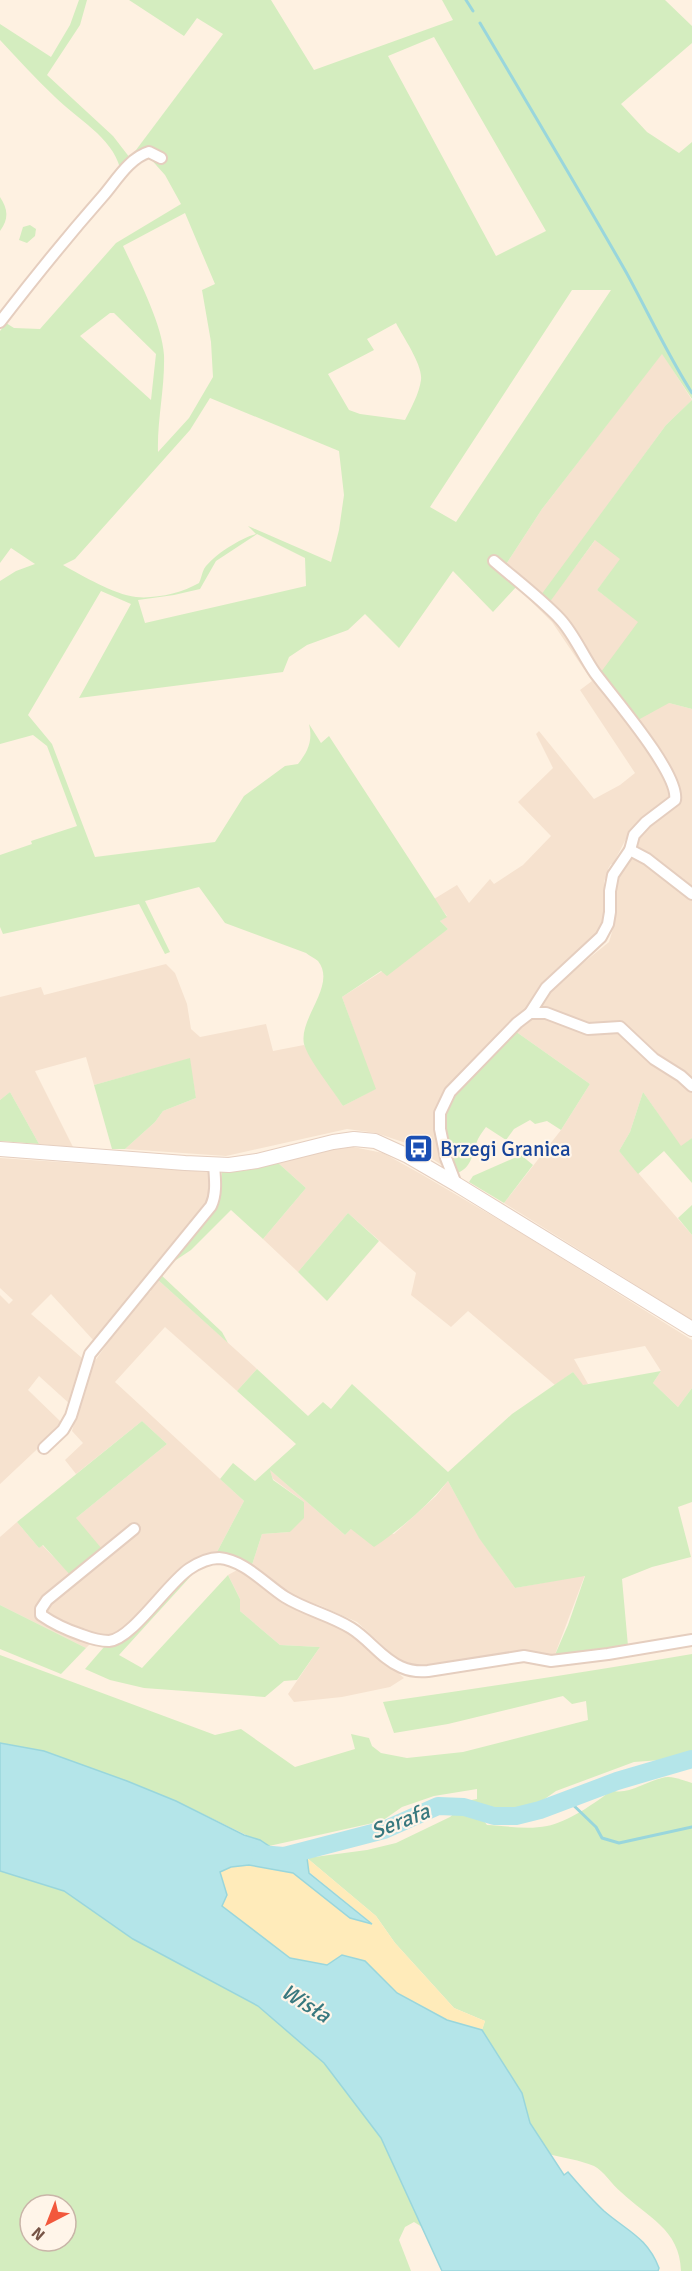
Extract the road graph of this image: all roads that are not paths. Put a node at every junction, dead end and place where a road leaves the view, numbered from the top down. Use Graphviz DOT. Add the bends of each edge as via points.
graph roads {
  1 [pos="161,158"];
  2 [pos="0,322"];
  3 [pos="494,561"];
  4 [pos="630,850"];
  5 [pos="692,894"];
  6 [pos="530,1013"];
  7 [pos="692,1086"];
  8 [pos="0,1149"];
  9 [pos="214,1165"];
  10 [pos="456,1184"];
  11 [pos="692,1329"];
  12 [pos="44,1448"];
  13 [pos="134,1529"];
  14 [pos="692,1640"];
  1 -- 2 [label="street" via="149,152 142,154 123,170"];
  3 -- 4 [label="street" via="561,620 669,775 675,800 634,835"];
  4 -- 5 [label="street"];
  4 -- 6 [label="street" via="613,875 605,932 546,988"];
  6 -- 7 [label="street" via="546,1013 588,1029 620,1027 654,1059"];
  6 -- 10 [label="street" via="460,1081 444,1103 440,1129"];
  8 -- 9 [label="street"];
  9 -- 10 [label="street" via="257,1161 361,1139 384,1144"];
  9 -- 12 [label="street" via="216,1182 211,1206 90,1354 71,1416"];
  10 -- 11 [label="street"];
  13 -- 14 [label="street" via="47,1600 41,1615 66,1630 105,1641 116,1639 134,1626 181,1575 201,1562 218,1558 250,1571 291,1600 341,1622 396,1664 413,1671 524,1656 551,1661"];
}
